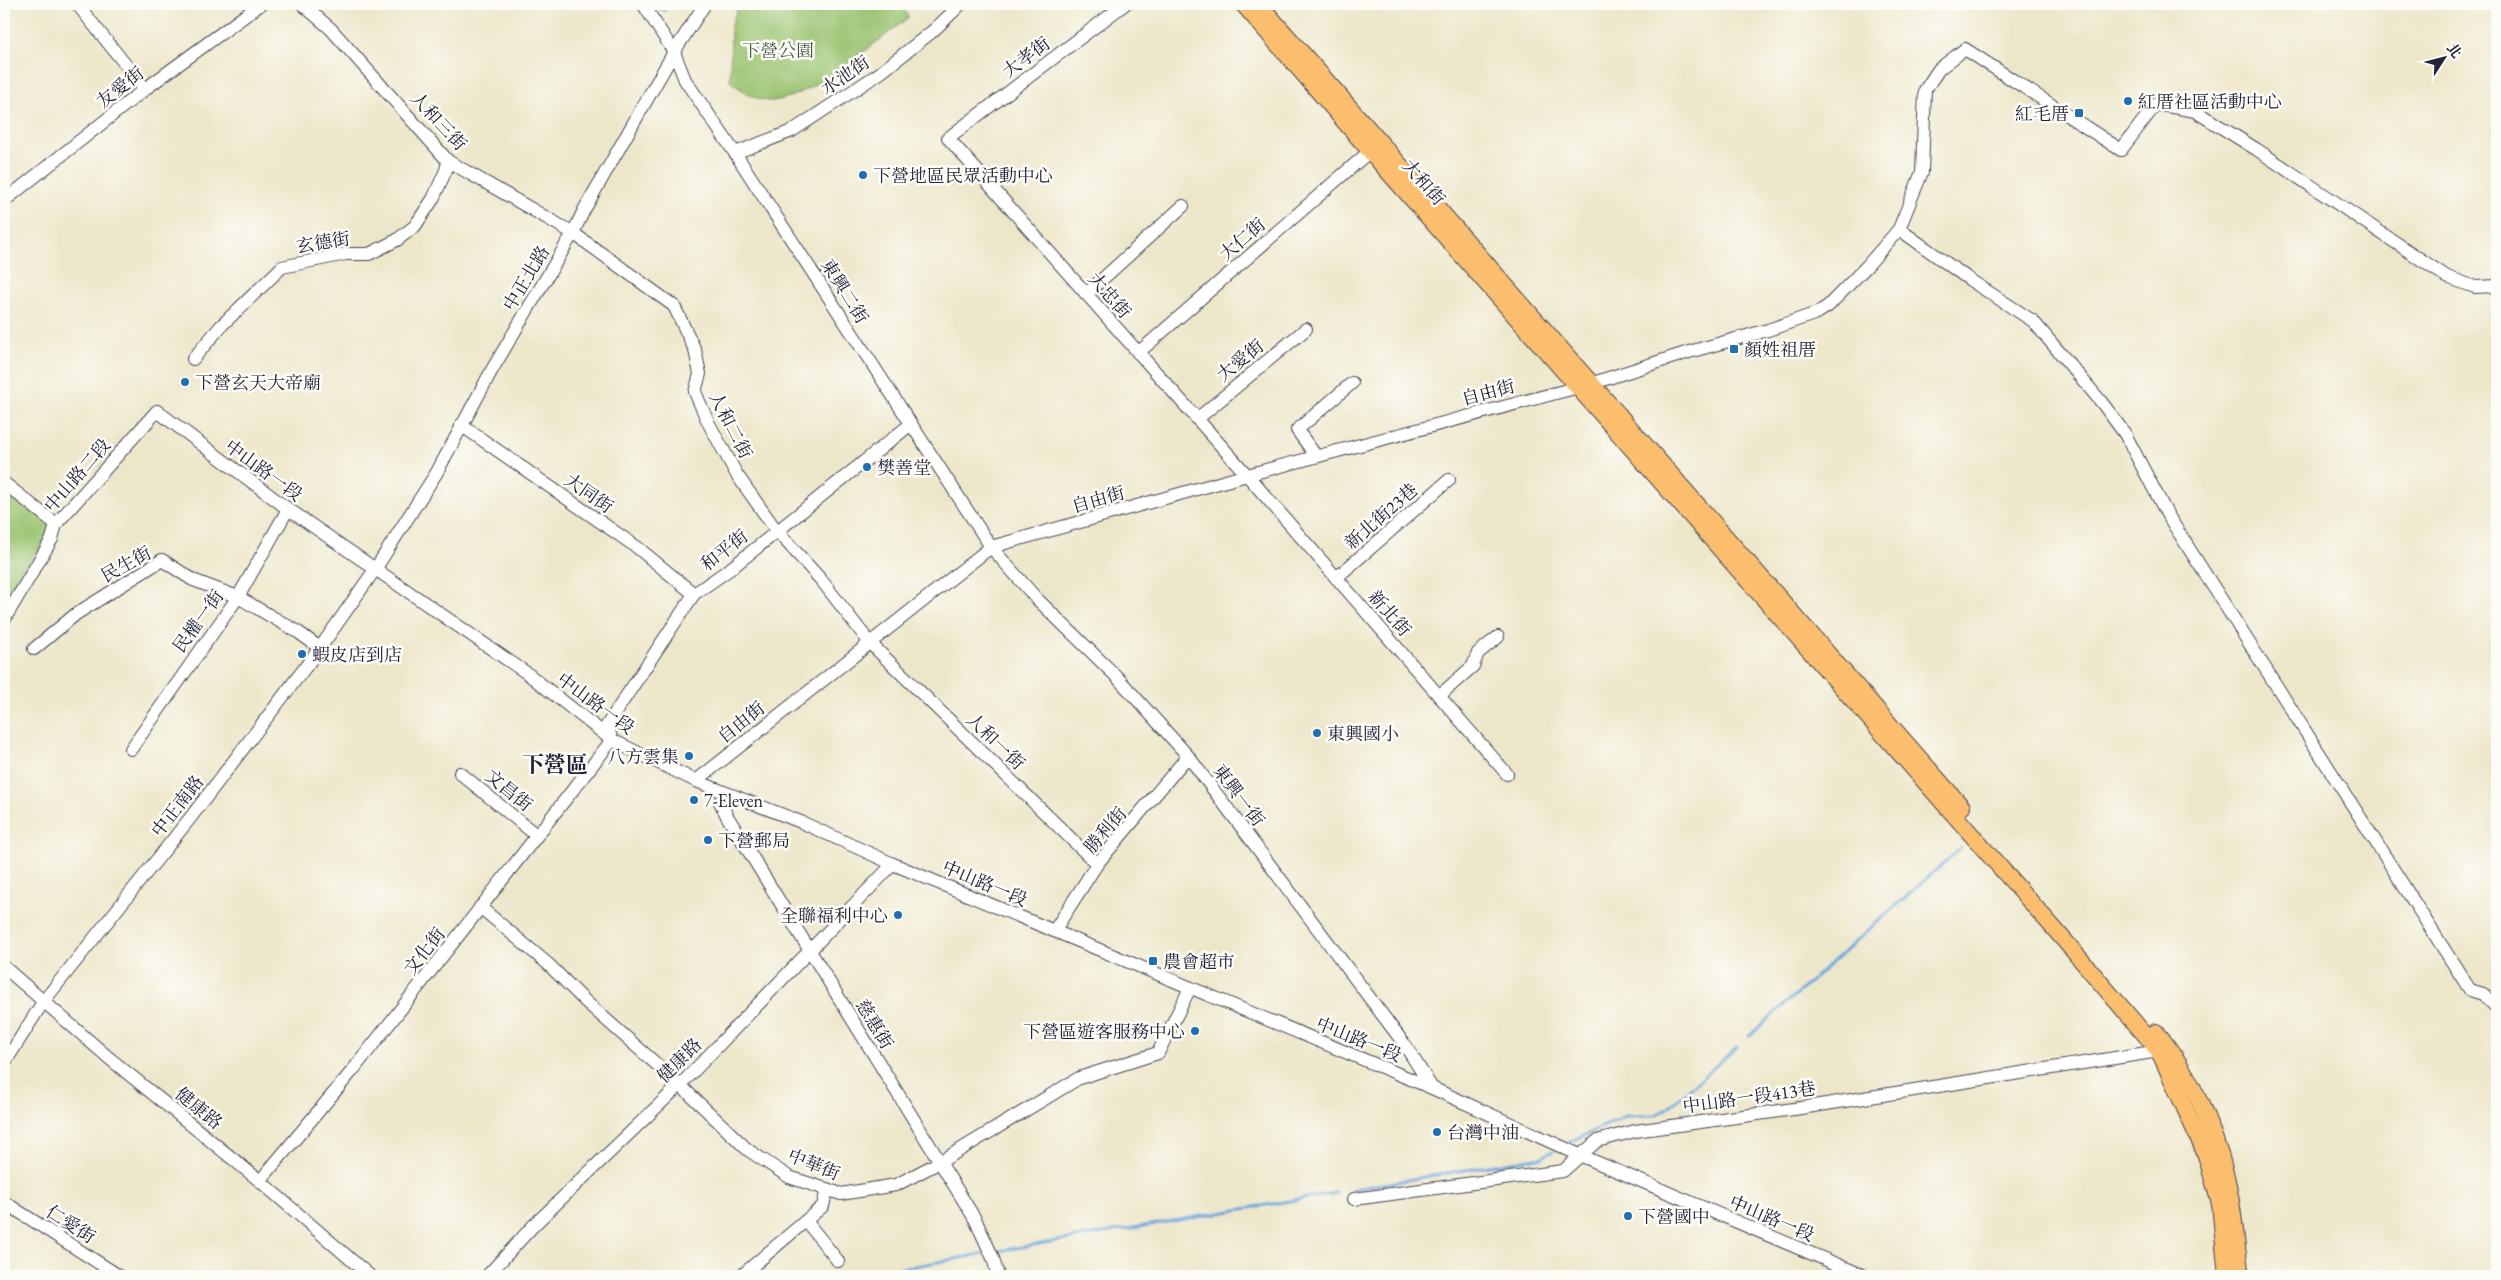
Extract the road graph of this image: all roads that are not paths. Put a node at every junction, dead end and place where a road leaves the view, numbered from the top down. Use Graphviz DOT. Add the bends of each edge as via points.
graph roads {
  1 [pos="77,4"];
  2 [pos="261,4"];
  3 [pos="302,4"];
  4 [pos="643,4"];
  5 [pos="705,4"];
  6 [pos="961,4"];
  7 [pos="1125,4"];
  8 [pos="1243,4"];
  9 [pos="1259,4"];
  10 [pos="674,52"];
  11 [pos="145,89"];
  12 [pos="948,138"];
  13 [pos="1370,151"];
  14 [pos="736,153"];
  15 [pos="448,161"];
  16 [pos="4,201"];
  17 [pos="1183,206"];
  18 [pos="1899,229"];
  19 [pos="573,233"];
  20 [pos="2497,286"];
  21 [pos="1086,294"];
  22 [pos="1306,329"];
  23 [pos="1138,353"];
  24 [pos="193,359"];
  25 [pos="1352,383"];
  26 [pos="1583,385"];
  27 [pos="156,411"];
  28 [pos="1197,419"];
  29 [pos="911,424"];
  30 [pos="461,426"];
  31 [pos="1316,456"];
  32 [pos="1247,475"];
  33 [pos="1450,480"];
  34 [pos="4,483"];
  35 [pos="288,510"];
  36 [pos="56,524"];
  37 [pos="776,530"];
  38 [pos="991,547"];
  39 [pos="376,568"];
  40 [pos="1336,578"];
  41 [pos="694,594"];
  42 [pos="238,597"];
  43 [pos="4,620"];
  44 [pos="1498,636"];
  45 [pos="870,643"];
  46 [pos="320,648"];
  47 [pos="34,649"];
  48 [pos="1439,696"];
  49 [pos="612,740"];
  50 [pos="131,749"];
  51 [pos="1188,756"];
  52 [pos="460,773"];
  53 [pos="1507,774"];
  54 [pos="696,780"];
  55 [pos="727,794"];
  56 [pos="536,835"];
  57 [pos="893,864"];
  58 [pos="1097,864"];
  59 [pos="480,907"];
  60 [pos="1054,931"];
  61 [pos="809,949"];
  62 [pos="4,967"];
  63 [pos="1190,988"];
  64 [pos="44,1002"];
  65 [pos="2497,1008"];
  66 [pos="2159,1051"];
  67 [pos="4,1064"];
  68 [pos="680,1085"];
  69 [pos="1432,1088"];
  70 [pos="1582,1156"];
  71 [pos="940,1162"];
  72 [pos="260,1181"];
  73 [pos="827,1189"];
  74 [pos="1354,1199"];
  75 [pos="4,1202"];
  76 [pos="806,1221"];
  77 [pos="838,1261"];
  78 [pos="119,1276"];
  79 [pos="370,1276"];
  80 [pos="487,1276"];
  81 [pos="741,1276"];
  82 [pos="998,1276"];
  83 [pos="1864,1276"];
  84 [pos="2228,1276"];
  85 [pos="2241,1276"];
  1 -- 11 [label="street"];
  2 -- 11 [label="street, 友愛街"];
  3 -- 15 [label="street, 人和三街" via="331,29"];
  4 -- 10 [label="street, 東興二街"];
  5 -- 10 [label="street, 中正北路"];
  6 -- 14 [label="street, 水池街" via="934,30 872,78 792,131"];
  7 -- 12 [label="street, 大孝街"];
  8 -- 13 [label="main road, 大和街"];
  9 -- 26 [label="main road, 大和街"];
  10 -- 14 [label="street, 東興二街" via="685,80"];
  10 -- 19 [label="street, 中正北路"];
  11 -- 16 [label="street, 友愛街"];
  12 -- 21 [label="street, 大忠街"];
  13 -- 23 [label="street, 大仁街"];
  13 -- 26 [label="main road, 大和街"];
  14 -- 29 [label="street, 東興二街"];
  15 -- 19 [label="street, 人和三街"];
  15 -- 24 [label="street, 玄德街" via="433,200 415,226 397,240 369,254 346,254 282,267 221,326"];
  17 -- 21 [label="street"];
  18 -- 20 [label="street, 自由街" via="1922,172 1926,90 1939,69 1965,49 2121,150 2156,104 2195,112 2447,277 2475,287"];
  18 -- 26 [label="street, 自由街" via="1828,306 1817,313"];
  18 -- 65 [label="street" via="2033,321 2103,404 2125,434 2167,514 2470,990 2482,994"];
  19 -- 30 [label="street, 中正北路"];
  19 -- 37 [label="street, 人和二街" via="674,306 695,350 700,374 695,392 708,422 737,474"];
  21 -- 23 [label="street, 大忠街"];
  22 -- 28 [label="street, 大愛街"];
  23 -- 28 [label="street, 大忠街"];
  25 -- 31 [label="street" via="1297,430"];
  26 -- 31 [label="street, 自由街"];
  26 -- 66 [label="main road"];
  26 -- 85 [label="main road" via="2068,927 2172,1051 2195,1094 2217,1148 2231,1199"];
  27 -- 35 [label="street, 中山路一段"];
  27 -- 36 [label="street, 中山路二段"];
  28 -- 32 [label="street, 大忠街"];
  29 -- 37 [label="street, 和平街"];
  29 -- 38 [label="street, 東興二街"];
  30 -- 39 [label="street, 中正北路" via="437,472"];
  30 -- 41 [label="street, 大同街" via="638,548"];
  31 -- 32 [label="street, 自由街"];
  32 -- 38 [label="street, 自由街"];
  32 -- 40 [label="street, 新北街"];
  33 -- 40 [label="street, 新北街23巷"];
  34 -- 36 [label="street"];
  35 -- 39 [label="street, 中山路一段"];
  35 -- 42 [label="street, 民權一街"];
  36 -- 43 [label="street, 中山路二段" via="52,539"];
  37 -- 41 [label="street, 和平街"];
  37 -- 45 [label="street, 人和二街" via="822,581"];
  38 -- 45 [label="street, 自由街"];
  38 -- 51 [label="street, 東興一街"];
  39 -- 46 [label="street, 中正南路"];
  39 -- 49 [label="street, 中山路一段" via="528,674"];
  40 -- 48 [label="street, 新北街"];
  41 -- 49 [label="street, 和平街" via="607,725"];
  42 -- 46 [label="street, 民生街"];
  42 -- 47 [label="street, 民生街" via="193,580 162,560 76,614"];
  42 -- 50 [label="street, 民權一街"];
  44 -- 48 [label="street" via="1478,654 1473,666"];
  45 -- 54 [label="street, 自由街"];
  45 -- 58 [label="street, 人和一街"];
  46 -- 64 [label="street, 中正南路"];
  48 -- 53 [label="street, 新北街"];
  49 -- 54 [label="street, 中山路一段"];
  49 -- 56 [label="street, 文化街"];
  51 -- 58 [label="street, 勝利街"];
  51 -- 69 [label="street, 東興一街" via="1405,1045"];
  52 -- 56 [label="street, 文昌街"];
  54 -- 55 [label="street, 中山路一段"];
  55 -- 57 [label="street, 中山路一段" via="801,822"];
  55 -- 61 [label="street, 慈惠街" via="720,802"];
  56 -- 59 [label="street, 文化街"];
  57 -- 60 [label="street, 中山路一段"];
  57 -- 61 [label="street, 健康路"];
  58 -- 60 [label="street, 勝利街"];
  59 -- 68 [label="street, 中華街" via="548,964"];
  59 -- 72 [label="street, 文化街" via="353,1070"];
  60 -- 63 [label="street, 中山路一段"];
  61 -- 68 [label="street, 健康路"];
  61 -- 71 [label="street, 慈惠街"];
  62 -- 64 [label="street, 健康路"];
  63 -- 69 [label="street, 中山路一段"];
  63 -- 71 [label="street, 中華街" via="1158,1053 1079,1078"];
  64 -- 67 [label="street, 中正南路"];
  64 -- 72 [label="street, 健康路"];
  66 -- 70 [label="street, 中山路一段413巷" via="1635,1131 1597,1141"];
  66 -- 84 [label="main road" via="2206,1154 2220,1204"];
  68 -- 73 [label="street, 中華街" via="748,1150 789,1177"];
  68 -- 80 [label="street, 健康路" via="534,1225"];
  69 -- 70 [label="street, 中山路一段"];
  70 -- 74 [label="street, 中山路一段413巷" via="1563,1171"];
  70 -- 83 [label="street, 中山路一段"];
  71 -- 73 [label="street, 中華街" via="896,1185 841,1194"];
  71 -- 82 [label="street, 慈惠街" via="975,1219"];
  72 -- 79 [label="street, 健康路"];
  73 -- 76 [label="street" via="823,1206"];
  75 -- 78 [label="street, 仁愛街"];
  76 -- 77 [label="street"];
  76 -- 81 [label="street"];
}
